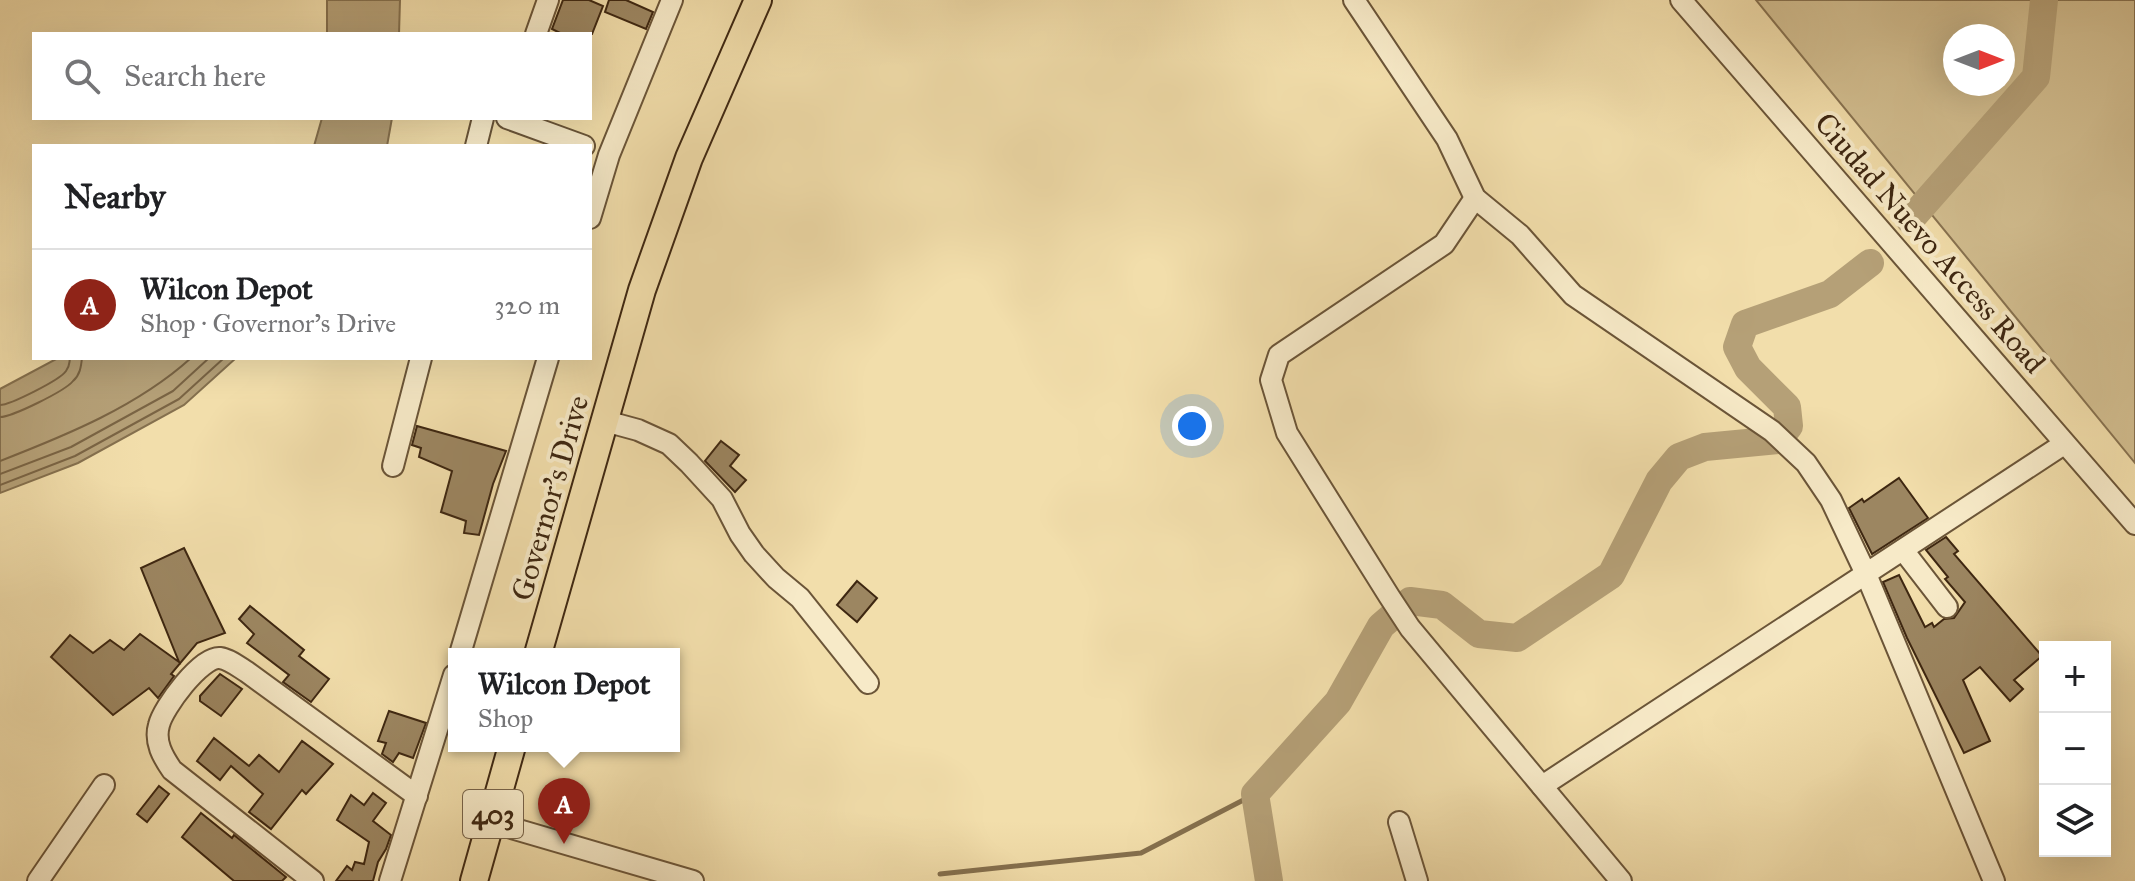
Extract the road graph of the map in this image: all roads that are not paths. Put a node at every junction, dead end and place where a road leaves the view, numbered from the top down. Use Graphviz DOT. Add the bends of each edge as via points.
graph roads {
  1 [pos="548,0"];
  2 [pos="672,0"];
  3 [pos="755,0"];
  4 [pos="1354,0"];
  5 [pos="1681,0"];
  6 [pos="537,32"];
  7 [pos="482,120"];
  8 [pos="512,120"];
  9 [pos="476,144"];
  10 [pos="578,144"];
  11 [pos="599,152"];
  12 [pos="1475,198"];
  13 [pos="592,203"];
  14 [pos="420,360"];
  15 [pos="547,360"];
  16 [pos="605,421"];
  17 [pos="2064,444"];
  18 [pos="393,466"];
  19 [pos="2135,524"];
  20 [pos="1903,550"];
  21 [pos="1866,574"];
  22 [pos="1947,607"];
  23 [pos="462,648"];
  24 [pos="540,648"];
  25 [pos="868,683"];
  26 [pos="448,695"];
  27 [pos="510,752"];
  28 [pos="104,785"];
  29 [pos="1542,786"];
  30 [pos="417,796"];
  31 [pos="491,822"];
  32 [pos="1399,822"];
  33 [pos="38,881"];
  34 [pos="313,881"];
  35 [pos="390,881"];
  36 [pos="474,881"];
  37 [pos="693,881"];
  38 [pos="1417,881"];
  39 [pos="1621,881"];
  40 [pos="1994,881"];
  1 -- 6 [label="street"];
  2 -- 11 [label="street"];
  3 -- 16 [label="main road, Governor's Drive" via="689,158 642,290"];
  4 -- 12 [label="street" via="1447,139"];
  5 -- 17 [label="street, Ciudad Nuevo Access Road"];
  7 -- 9 [label="street"];
  8 -- 10 [label="street"];
  11 -- 13 [label="street"];
  12 -- 21 [label="street" via="1520,235 1573,295 1777,435 1806,463 1831,500"];
  12 -- 29 [label="street" via="1444,244 1279,355 1271,380 1287,433 1410,628"];
  14 -- 18 [label="street"];
  15 -- 23 [label="street"];
  16 -- 24 [label="main road, Governor's Drive"];
  16 -- 25 [label="street" via="669,444 689,463 722,499 754,554 800,598"];
  17 -- 19 [label="street, Ciudad Nuevo Access Road"];
  17 -- 20 [label="street"];
  20 -- 21 [label="street"];
  20 -- 22 [label="street"];
  21 -- 29 [label="street"];
  21 -- 40 [label="street"];
  26 -- 30 [label="street"];
  27 -- 31 [label="main road, 403"];
  28 -- 33 [label="street"];
  29 -- 39 [label="street"];
  30 -- 34 [label="street" via="247,672 220,658 210,659 183,684 158,725 159,752 172,770"];
  30 -- 35 [label="street"];
  31 -- 36 [label="main road, 403"];
  31 -- 37 [label="street"];
  32 -- 38 [label="street"];
}
